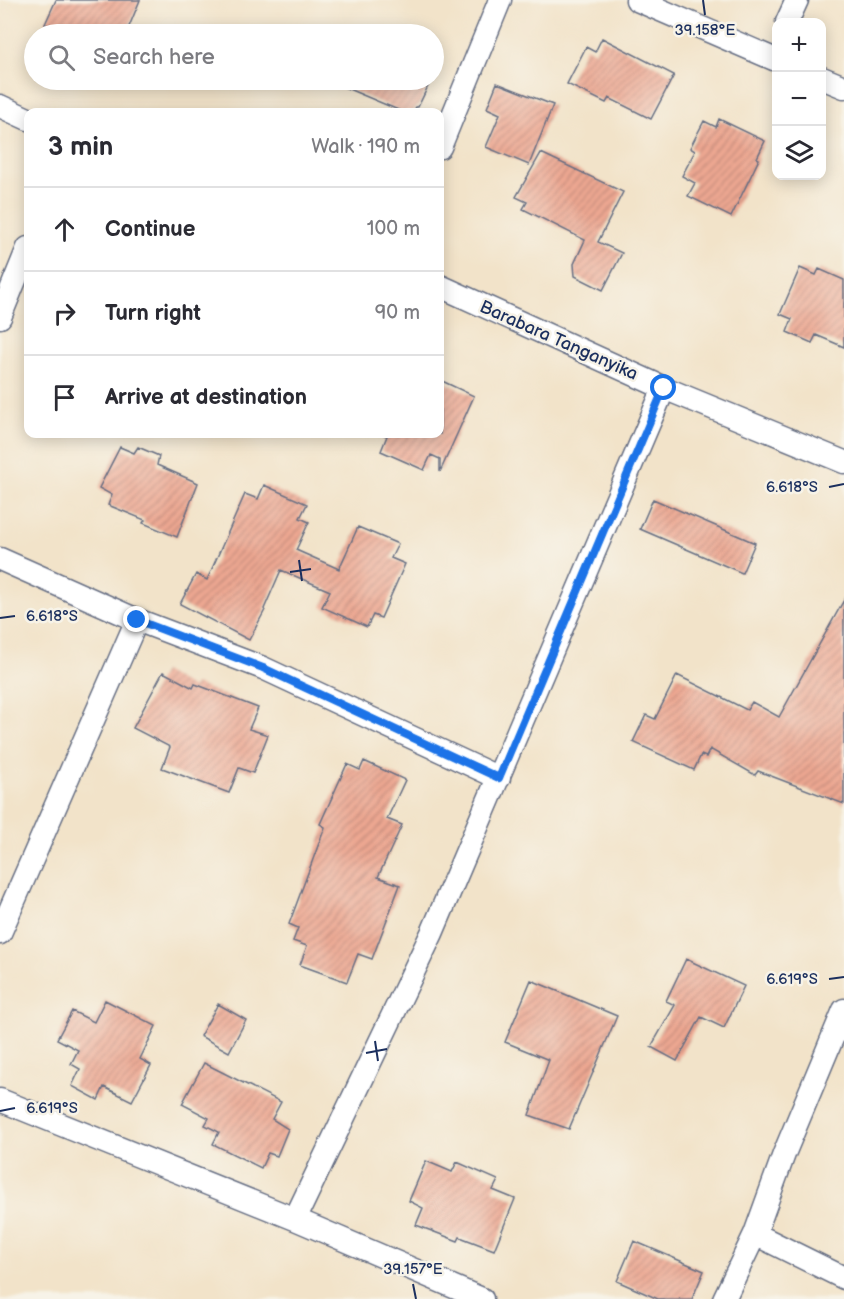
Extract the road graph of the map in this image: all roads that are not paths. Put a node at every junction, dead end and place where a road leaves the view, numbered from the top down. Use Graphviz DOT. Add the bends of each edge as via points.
graph roads {
  1 [pos="500,0"];
  2 [pos="637,0"];
  3 [pos="797,0"];
  4 [pos="789,18"];
  5 [pos="772,53"];
  6 [pos="826,80"];
  7 [pos="844,87"];
  8 [pos="0,106"];
  9 [pos="24,117"];
  10 [pos="444,137"];
  11 [pos="24,258"];
  12 [pos="444,288"];
  13 [pos="0,317"];
  14 [pos="664,388"];
  15 [pos="844,462"];
  16 [pos="0,559"];
  17 [pos="137,620"];
  18 [pos="499,778"];
  19 [pos="0,933"];
  20 [pos="844,1010"];
  21 [pos="0,1100"];
  22 [pos="295,1219"];
  23 [pos="755,1234"];
  24 [pos="844,1278"];
  25 [pos="482,1299"];
  26 [pos="724,1299"];
  1 -- 10 [label="street"];
  2 -- 5 [label="street"];
  3 -- 4 [label="street"];
  6 -- 7 [label="street"];
  8 -- 9 [label="street"];
  11 -- 13 [label="street"];
  12 -- 14 [label="street, Barabara Tanganyika"];
  14 -- 15 [label="street, Barabara Tanganyika"];
  14 -- 18 [label="street"];
  16 -- 17 [label="street"];
  17 -- 18 [label="street" via="263,668"];
  17 -- 19 [label="street"];
  18 -- 22 [label="street" via="432,933"];
  20 -- 23 [label="street"];
  21 -- 22 [label="street"];
  22 -- 25 [label="street"];
  23 -- 24 [label="street"];
  23 -- 26 [label="street"];
}
